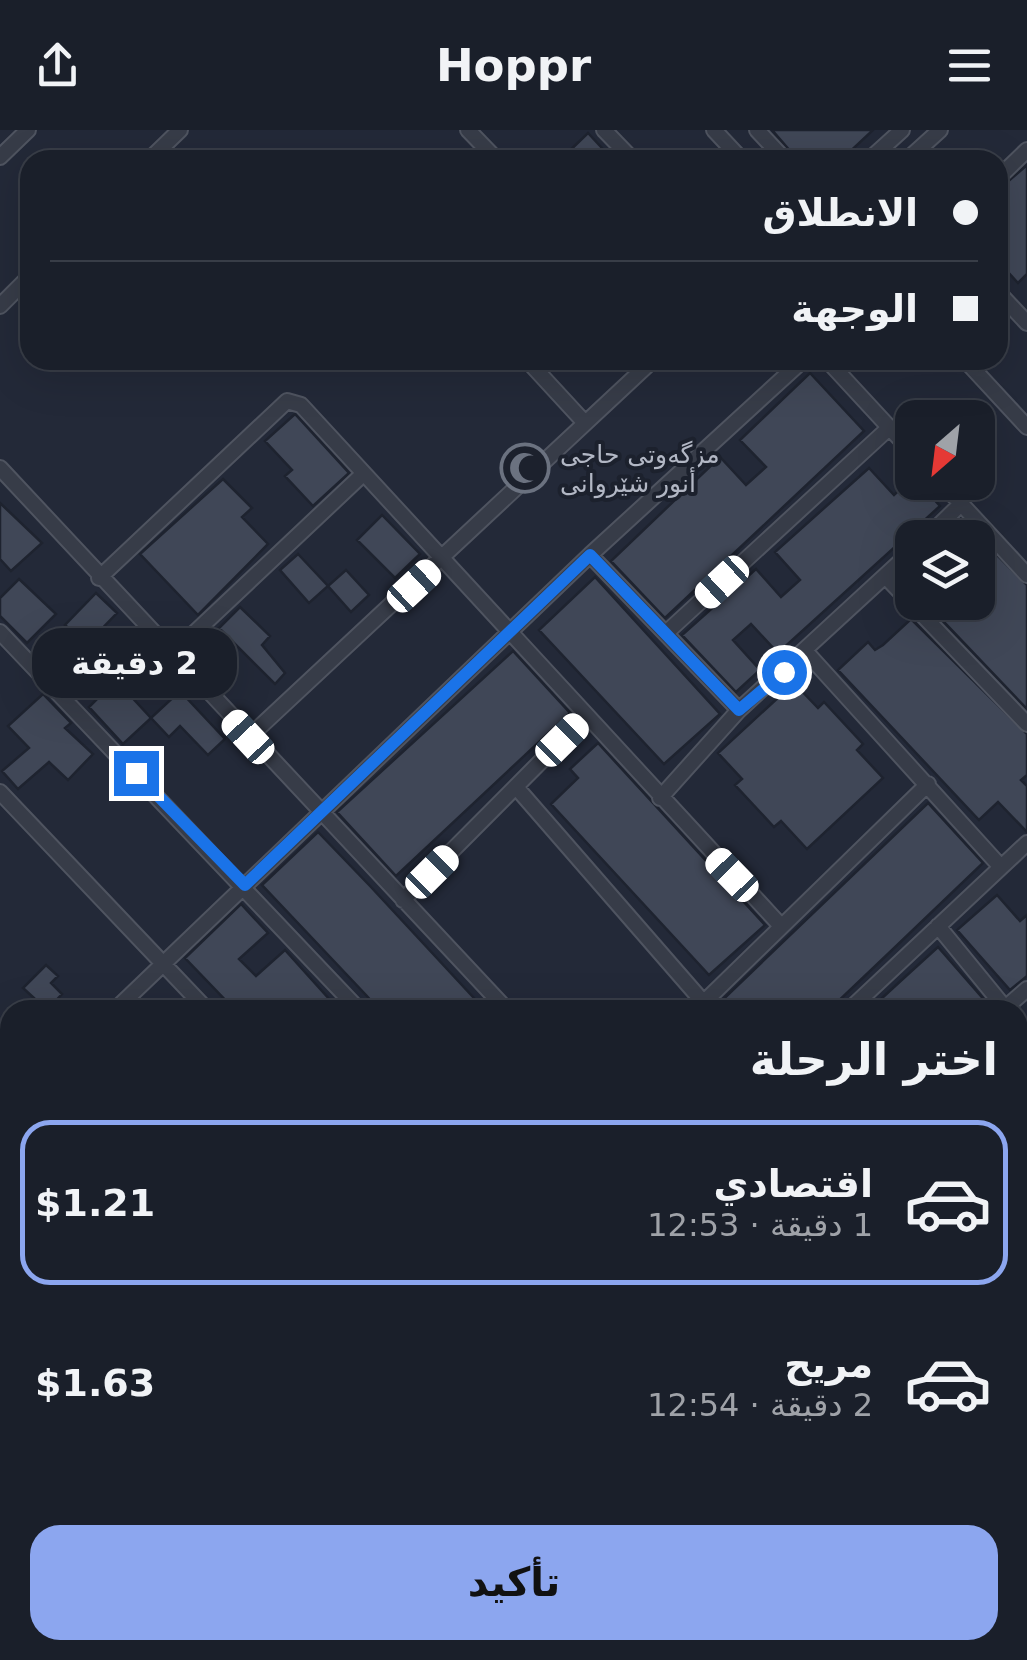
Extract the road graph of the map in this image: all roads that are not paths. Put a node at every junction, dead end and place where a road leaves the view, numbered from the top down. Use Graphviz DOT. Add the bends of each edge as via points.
graph roads {
  1 [pos="28,130"];
  2 [pos="180,130"];
  3 [pos="468,130"];
  4 [pos="604,130"];
  5 [pos="714,130"];
  6 [pos="757,130"];
  7 [pos="901,130"];
  8 [pos="940,130"];
  9 [pos="159,150"];
  10 [pos="488,150"];
  11 [pos="623,150"];
  12 [pos="733,150"];
  13 [pos="775,150"];
  14 [pos="880,150"];
  15 [pos="919,150"];
  16 [pos="1027,150"];
  17 [pos="0,157"];
  18 [pos="1008,168"];
  19 [pos="20,286"];
  20 [pos="0,306"];
  21 [pos="1021,306"];
  22 [pos="1027,324"];
  23 [pos="536,370"];
  24 [pos="641,370"];
  25 [pos="793,370"];
  26 [pos="836,370"];
  27 [pos="974,370"];
  28 [pos="584,423"];
  29 [pos="1027,427"];
  30 [pos="890,428"];
  31 [pos="895,433"];
  32 [pos="0,468"];
  33 [pos="362,475"];
  34 [pos="957,500"];
  35 [pos="961,504"];
  36 [pos="945,520"];
  37 [pos="590,555"];
  38 [pos="441,560"];
  39 [pos="895,568"];
  40 [pos="1027,575"];
  41 [pos="886,577"];
  42 [pos="99,578"];
  43 [pos="0,632"];
  44 [pos="508,633"];
  45 [pos="666,633"];
  46 [pos="806,652"];
  47 [pos="172,654"];
  48 [pos="739,710"];
  49 [pos="586,717"];
  50 [pos="1027,724"];
  51 [pos="248,737"];
  52 [pos="928,784"];
  53 [pos="516,787"];
  54 [pos="0,792"];
  55 [pos="660,798"];
  56 [pos="318,812"];
  57 [pos="1027,842"];
  58 [pos="1000,866"];
  59 [pos="245,885"];
  60 [pos="404,900"];
  61 [pos="781,926"];
  62 [pos="938,926"];
  63 [pos="164,964"];
  64 [pos="126,1000"];
  65 [pos="198,1000"];
  66 [pos="350,1000"];
  67 [pos="498,1000"];
  68 [pos="695,1000"];
  69 [pos="706,1000"];
  70 [pos="860,1000"];
  71 [pos="997,1000"];
  1 -- 17 [label="street"];
  2 -- 9 [label="street"];
  3 -- 10 [label="street"];
  4 -- 11 [label="street"];
  5 -- 12 [label="street"];
  6 -- 13 [label="street"];
  7 -- 14 [label="street"];
  8 -- 15 [label="street"];
  16 -- 18 [label="street"];
  19 -- 20 [label="street"];
  21 -- 22 [label="street"];
  23 -- 28 [label="street"];
  24 -- 28 [label="street"];
  25 -- 37 [label="street"];
  26 -- 30 [label="street"];
  27 -- 29 [label="street"];
  28 -- 38 [label="street"];
  30 -- 31 [label="street"];
  30 -- 45 [label="street"];
  32 -- 42 [label="street"];
  33 -- 38 [label="street"];
  33 -- 42 [label="street" via="301,405 286,402"];
  33 -- 47 [label="street"];
  34 -- 35 [label="street"];
  35 -- 36 [label="street"];
  35 -- 40 [label="street"];
  37 -- 44 [label="street"];
  37 -- 45 [label="street"];
  38 -- 44 [label="street"];
  38 -- 51 [label="street"];
  39 -- 41 [label="street"];
  41 -- 46 [label="street"];
  41 -- 50 [label="street"];
  42 -- 47 [label="street"];
  43 -- 59 [label="street"];
  44 -- 49 [label="street"];
  44 -- 56 [label="street"];
  45 -- 48 [label="street"];
  46 -- 48 [label="street"];
  46 -- 52 [label="street"];
  47 -- 51 [label="street"];
  48 -- 55 [label="street"];
  49 -- 53 [label="street"];
  49 -- 55 [label="street"];
  51 -- 56 [label="street"];
  52 -- 58 [label="street"];
  52 -- 61 [label="street"];
  53 -- 60 [label="street"];
  53 -- 68 [label="street"];
  54 -- 63 [label="street"];
  55 -- 61 [label="street"];
  56 -- 59 [label="street"];
  56 -- 60 [label="street"];
  57 -- 58 [label="street"];
  58 -- 62 [label="street"];
  59 -- 63 [label="street"];
  59 -- 66 [label="street"];
  60 -- 67 [label="street"];
  61 -- 69 [label="street"];
  62 -- 70 [label="street"];
  62 -- 71 [label="street"];
  63 -- 64 [label="street"];
  63 -- 65 [label="street"];
}
